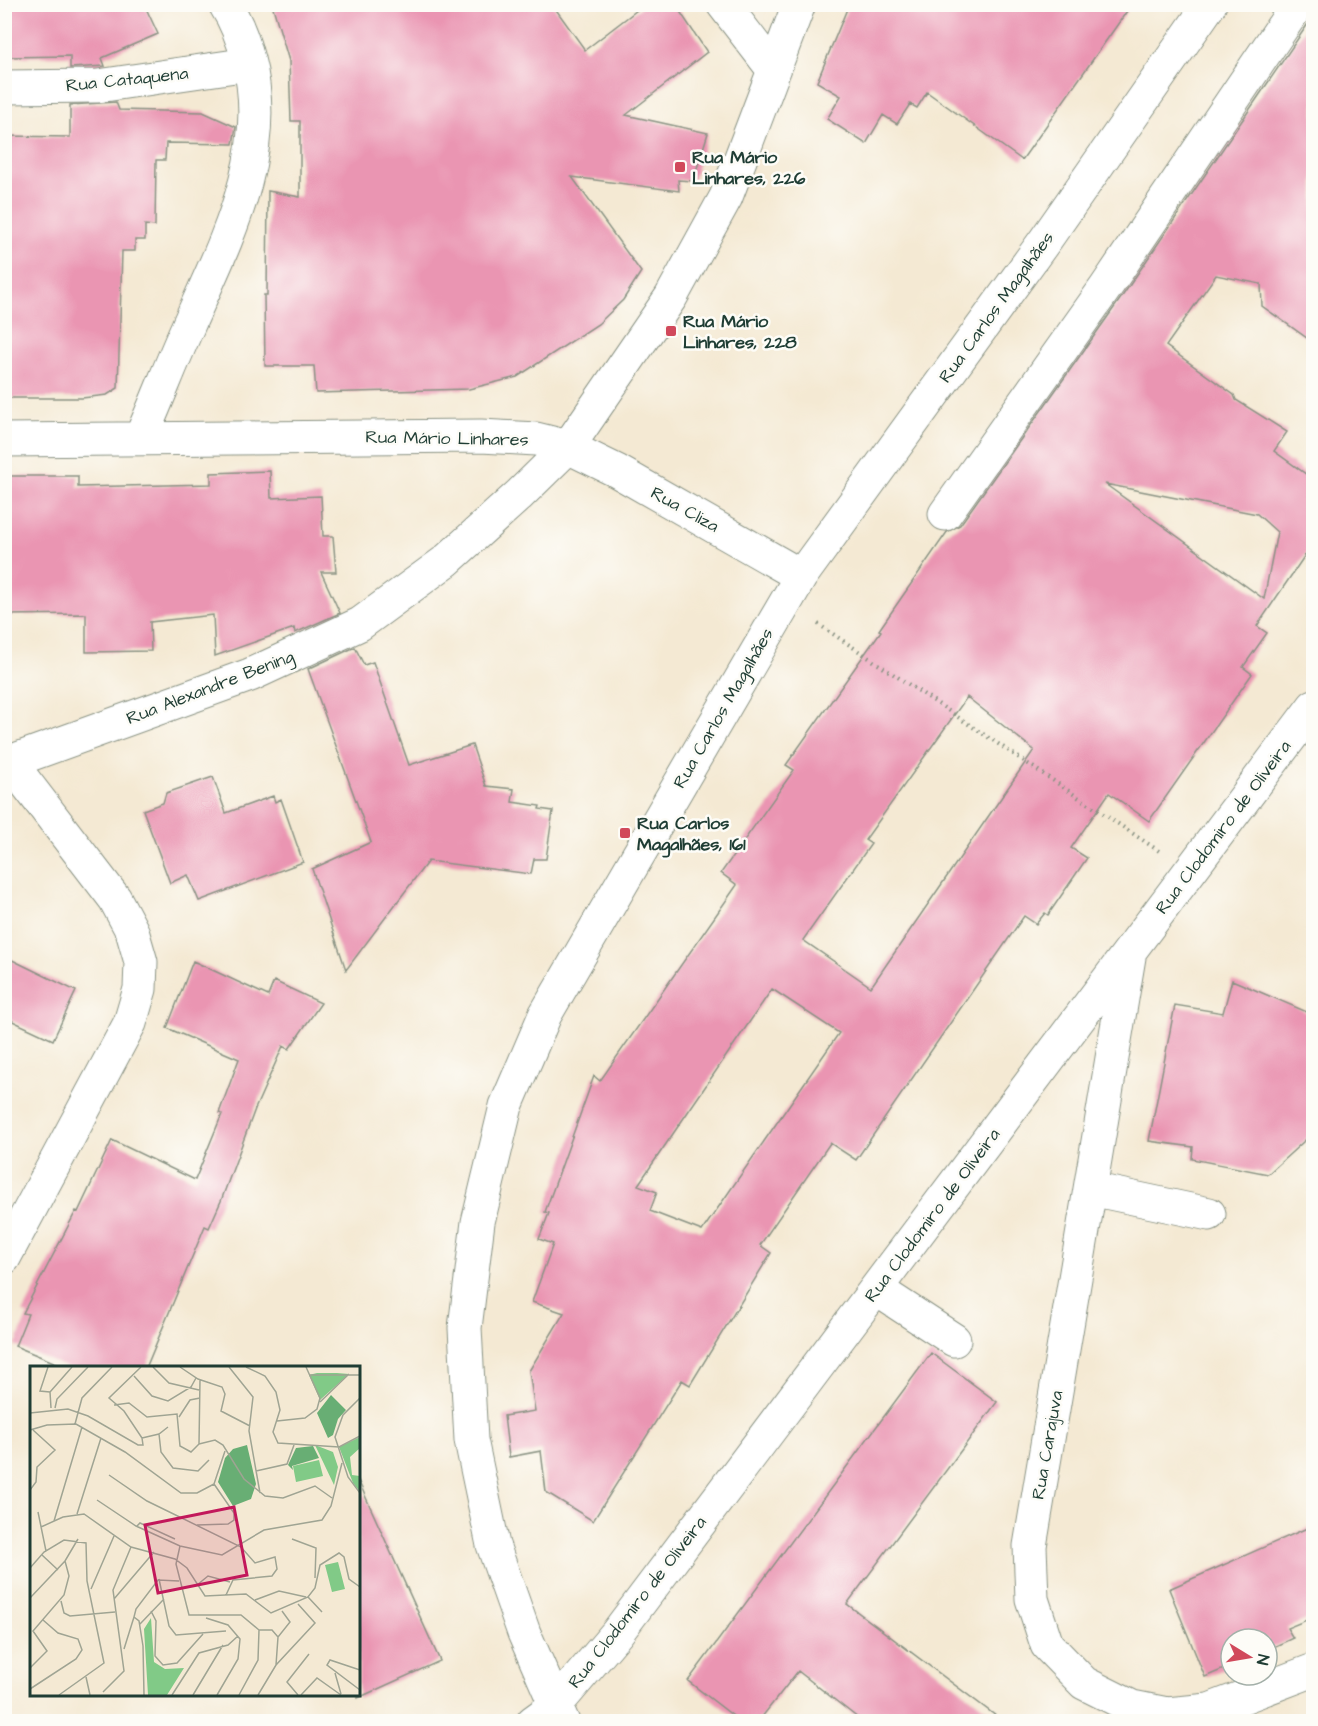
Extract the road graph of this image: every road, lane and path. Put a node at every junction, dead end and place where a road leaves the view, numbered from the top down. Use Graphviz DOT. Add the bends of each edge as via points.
graph roads {
  1 [pos="225,4"];
  2 [pos="723,4"];
  3 [pos="799,4"];
  4 [pos="1210,4"];
  5 [pos="1298,4"];
  6 [pos="249,64"];
  7 [pos="773,69"];
  8 [pos="4,87"];
  9 [pos="141,437"];
  10 [pos="4,440"];
  11 [pos="568,447"];
  12 [pos="945,514"];
  13 [pos="793,589"];
  14 [pos="1314,706"];
  15 [pos="7,763"];
  16 [pos="1188,871"];
  17 [pos="1130,952"];
  18 [pos="1090,1189"];
  19 [pos="1209,1214"];
  20 [pos="4,1258"];
  21 [pos="876,1289"];
  22 [pos="954,1340"];
  23 [pos="1314,1670"];
  24 [pos="550,1716"];
  1 -- 6 [label="street" via="243,40"];
  2 -- 7 [label="street"];
  3 -- 7 [label="street"];
  4 -- 13 [label="street, Rua Carlos Magalhães"];
  5 -- 12 [label="street" via="1106,287"];
  6 -- 8 [label="street, Rua Cataquena" via="98,86"];
  6 -- 9 [label="street" via="256,128 252,162 226,241"];
  7 -- 11 [label="street" via="720,207 671,297"];
  9 -- 10 [label="street, Rua Mário Linhares"];
  9 -- 11 [label="street, Rua Mário Linhares" via="481,436 536,439"];
  11 -- 13 [label="street, Rua Cliza" via="617,471"];
  11 -- 15 [label="street, Rua Alexandre Bening" via="446,561 360,624 250,675"];
  13 -- 16 [label="path"];
  13 -- 24 [label="street, Rua Carlos Magalhães" via="545,1015 506,1106 478,1222 465,1328 471,1440 493,1545"];
  14 -- 16 [label="street, Rua Clodomiro de Oliveira"];
  15 -- 20 [label="street" via="116,899 132,931 141,962 140,989 130,1023"];
  16 -- 17 [label="street, Rua Clodomiro de Oliveira"];
  17 -- 18 [label="street, Rua Carajuva"];
  17 -- 21 [label="street, Rua Clodomiro de Oliveira"];
  18 -- 19 [label="street"];
  18 -- 23 [label="street, Rua Carajuva" via="1030,1546 1032,1599 1047,1645 1084,1683 1132,1707 1167,1714 1209,1710"];
  21 -- 22 [label="street"];
  21 -- 24 [label="street, Rua Clodomiro de Oliveira"];
}
